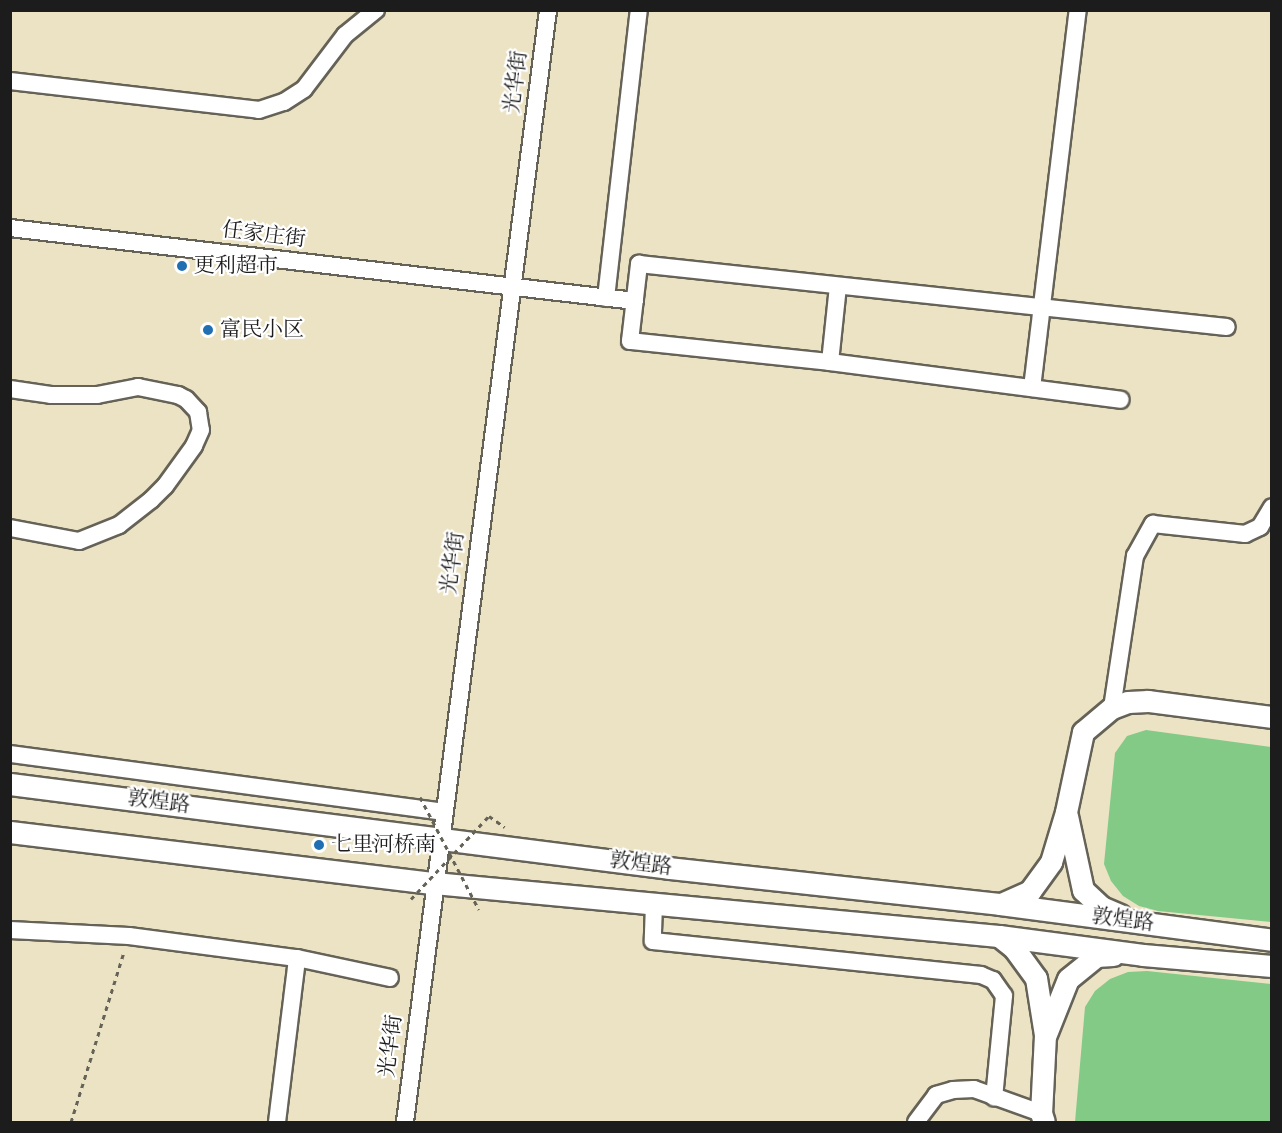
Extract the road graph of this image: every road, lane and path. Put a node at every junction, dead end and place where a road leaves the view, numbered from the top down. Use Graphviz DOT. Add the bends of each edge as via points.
graph roads {
  1 [pos="376,10"];
  2 [pos="548,10"];
  3 [pos="639,10"];
  4 [pos="1078,10"];
  5 [pos="10,81"];
  6 [pos="11,230"];
  7 [pos="838,286"];
  8 [pos="512,287"];
  9 [pos="606,298"];
  10 [pos="635,302"];
  11 [pos="1042,307"];
  12 [pos="1227,327"];
  13 [pos="830,362"];
  14 [pos="1032,388"];
  15 [pos="10,389"];
  16 [pos="1121,400"];
  17 [pos="1272,507"];
  18 [pos="10,528"];
  19 [pos="1112,708"];
  20 [pos="1272,717"];
  21 [pos="10,754"];
  22 [pos="10,784"];
  23 [pos="420,797"];
  24 [pos="444,812"];
  25 [pos="1066,812"];
  26 [pos="489,816"];
  27 [pos="10,832"];
  28 [pos="440,837"];
  29 [pos="451,856"];
  30 [pos="434,883"];
  31 [pos="411,899"];
  32 [pos="654,904"];
  33 [pos="1000,904"];
  34 [pos="479,910"];
  35 [pos="1134,921"];
  36 [pos="10,930"];
  37 [pos="129,936"];
  38 [pos="999,936"];
  39 [pos="1272,940"];
  40 [pos="1143,955"];
  41 [pos="297,958"];
  42 [pos="1272,966"];
  43 [pos="390,978"];
  44 [pos="1045,1035"];
  45 [pos="994,1098"];
  46 [pos="1042,1118"];
  47 [pos="71,1122"];
  48 [pos="277,1122"];
  49 [pos="405,1122"];
  50 [pos="916,1122"];
  1 -- 5 [label="street" via="345,35 304,89 284,102 259,110"];
  2 -- 8 [label="street, 光华街"];
  3 -- 9 [label="street"];
  4 -- 11 [label="street"];
  6 -- 8 [label="street, 任家庄街"];
  7 -- 10 [label="street" via="639,264"];
  7 -- 11 [label="street"];
  7 -- 13 [label="street"];
  8 -- 9 [label="street, 任家庄街"];
  8 -- 24 [label="street, 光华街"];
  9 -- 10 [label="street, 任家庄街"];
  10 -- 13 [label="street" via="630,341"];
  11 -- 12 [label="street"];
  11 -- 14 [label="street"];
  13 -- 14 [label="street"];
  14 -- 16 [label="street"];
  15 -- 18 [label="street" via="51,395 97,395 138,387 178,395 193,405 201,430 165,486 118,525 79,541"];
  17 -- 19 [label="street" via="1260,527 1245,534 1153,524 1135,556"];
  19 -- 20 [label="main road" via="1149,701"];
  19 -- 25 [label="main road" via="1083,732"];
  21 -- 24 [label="street"];
  22 -- 28 [label="main road, 敦煌路"];
  23 -- 29 [label="path, bridge"];
  24 -- 28 [label="street, 光华街"];
  25 -- 33 [label="main road" via="1051,862 1030,891"];
  25 -- 35 [label="main road" via="1083,890 1101,907"];
  26 -- 29 [label="path, bridge"];
  27 -- 30 [label="main road, 敦煌路"];
  28 -- 30 [label="street, 光华街"];
  28 -- 33 [label="main road, 敦煌路" via="669,868"];
  29 -- 31 [label="path, bridge"];
  29 -- 34 [label="path, bridge"];
  30 -- 32 [label="main road, 敦煌路"];
  30 -- 49 [label="street, 光华街"];
  32 -- 38 [label="main road, 敦煌路"];
  32 -- 45 [label="street" via="653,941 981,975 993,980 1004,996"];
  33 -- 35 [label="main road, 敦煌路"];
  35 -- 39 [label="main road, 敦煌路"];
  36 -- 37 [label="street"];
  37 -- 41 [label="street"];
  37 -- 47 [label="path"];
  38 -- 40 [label="main road, 敦煌路"];
  38 -- 44 [label="main road" via="1014,948 1036,978"];
  40 -- 42 [label="main road, 敦煌路"];
  40 -- 44 [label="main road" via="1096,956 1068,979"];
  41 -- 43 [label="street"];
  41 -- 48 [label="street"];
  44 -- 46 [label="main road"];
  45 -- 46 [label="street"];
  45 -- 50 [label="street" via="974,1089 936,1095"];
}
